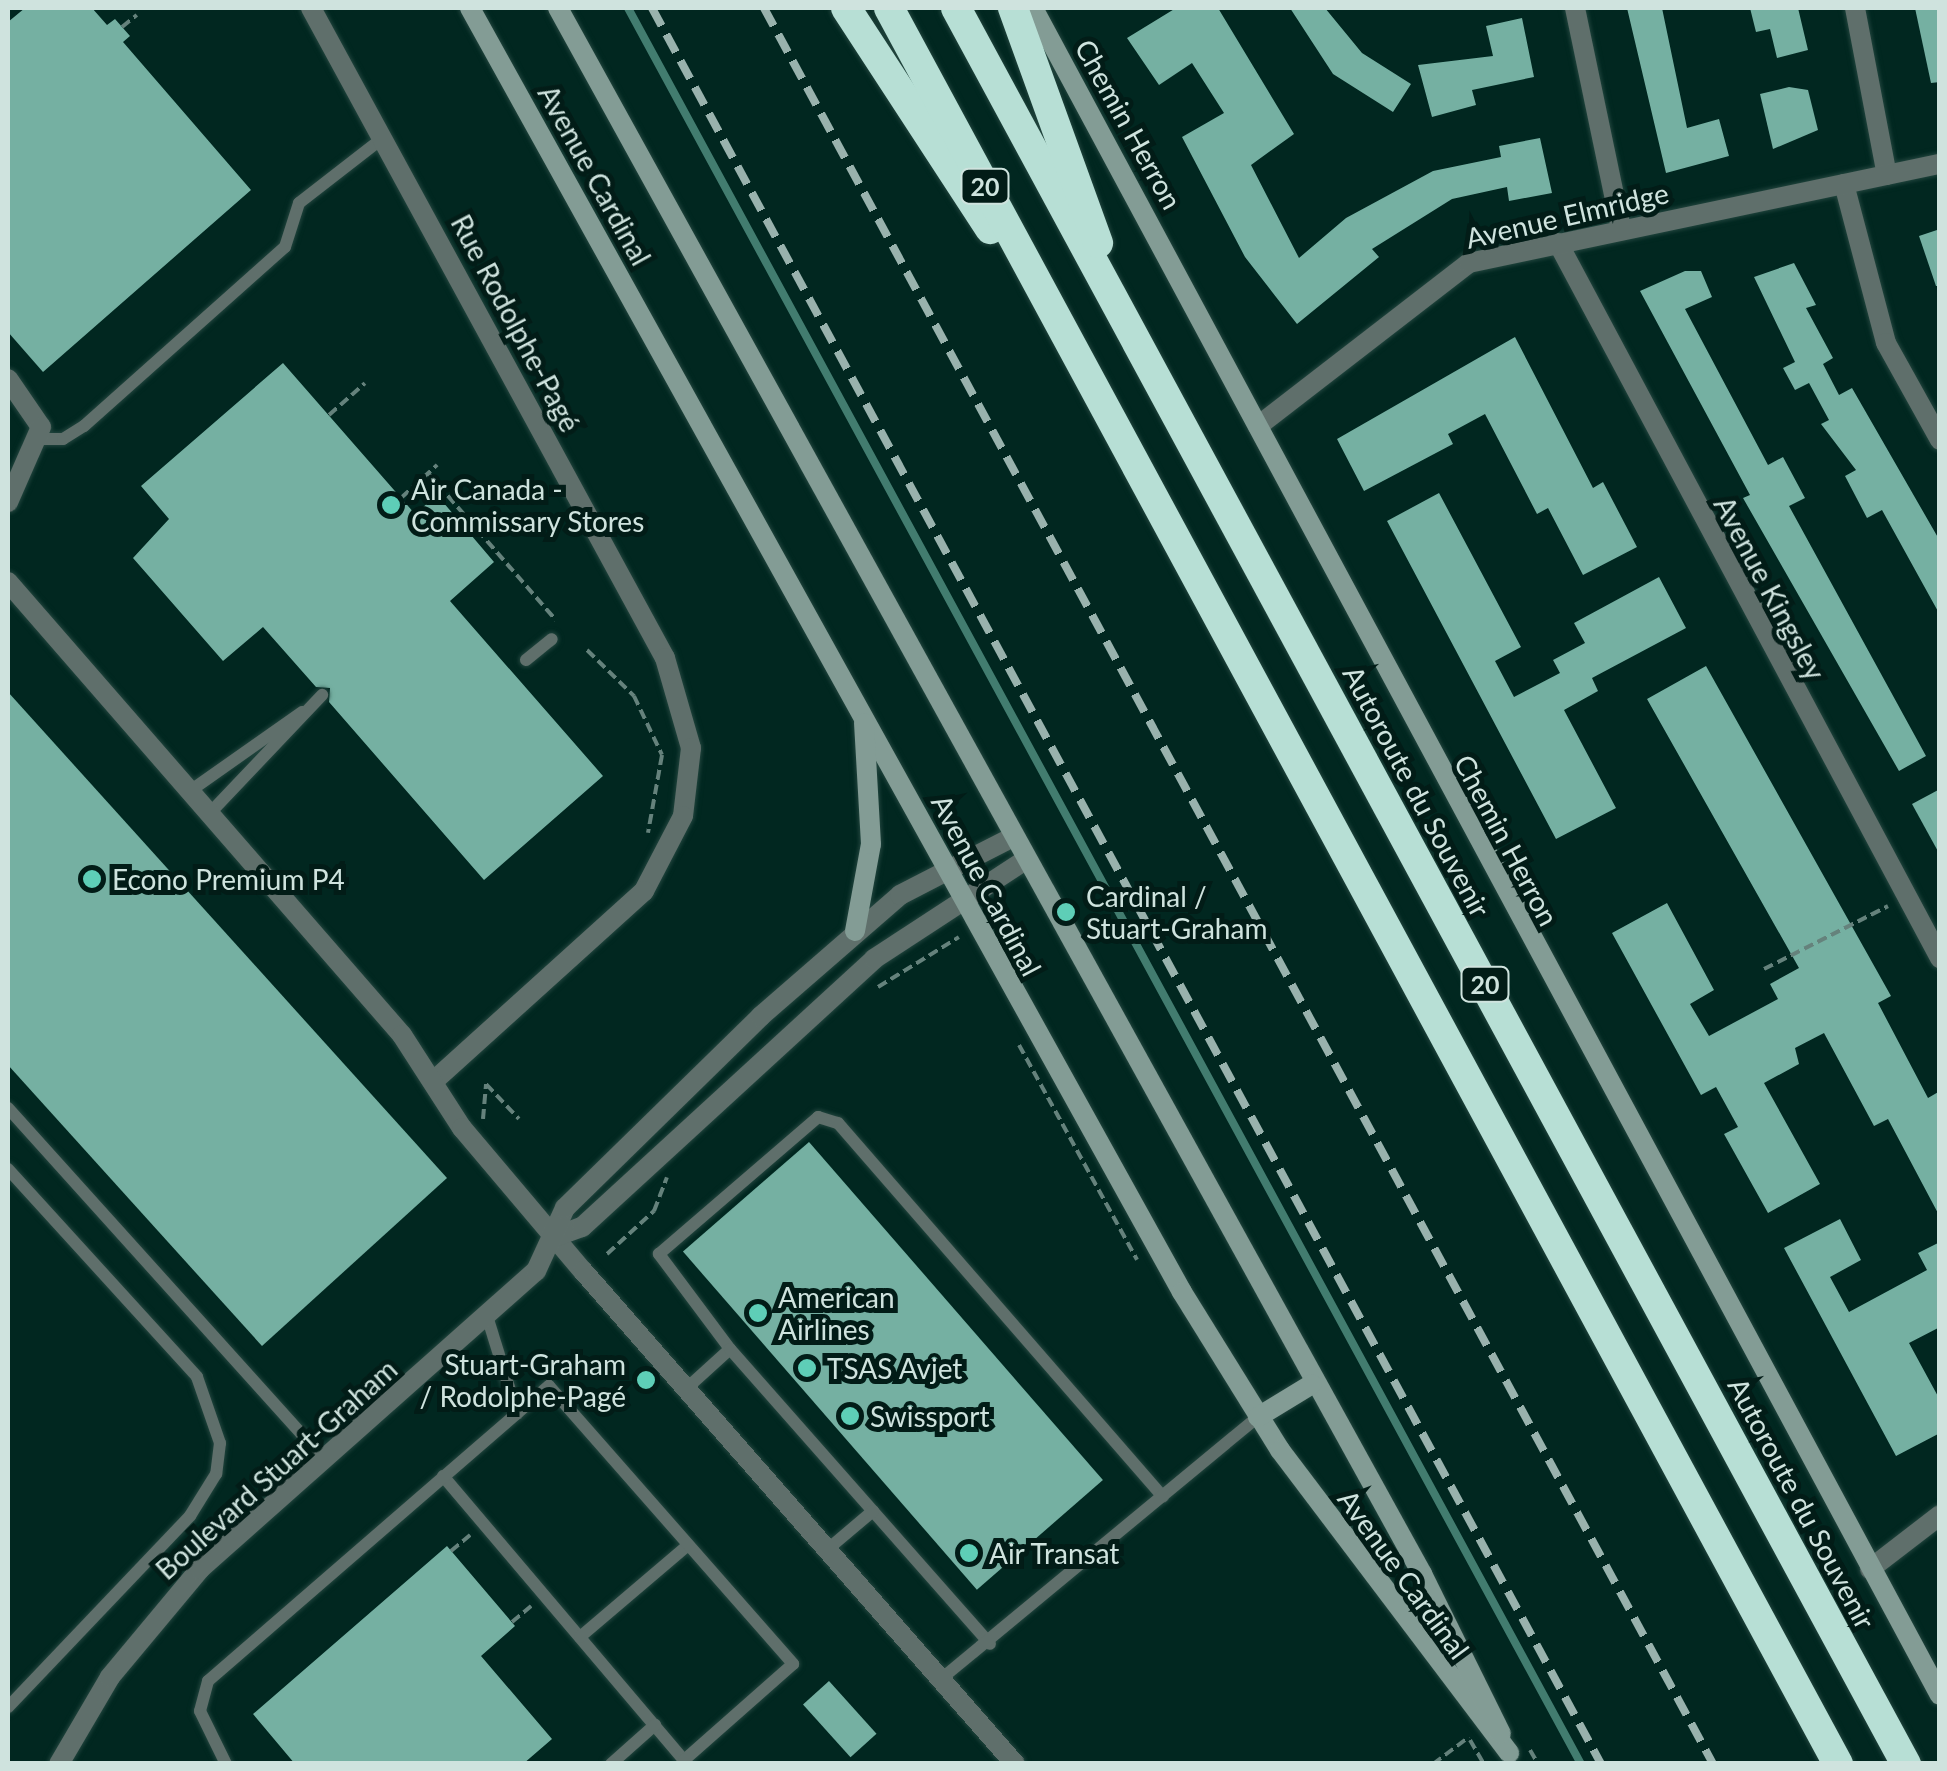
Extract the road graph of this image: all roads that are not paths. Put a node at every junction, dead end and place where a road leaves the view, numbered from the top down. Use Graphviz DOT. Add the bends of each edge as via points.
graph roads {
  1 [pos="311,8"];
  2 [pos="470,8"];
  3 [pos="558,8"];
  4 [pos="846,8"];
  5 [pos="889,8"];
  6 [pos="956,8"];
  7 [pos="1013,8"];
  8 [pos="1033,8"];
  9 [pos="1575,8"];
  10 [pos="1855,8"];
  11 [pos="384,137"];
  12 [pos="1940,164"];
  13 [pos="1887,175"];
  14 [pos="1844,184"];
  15 [pos="1621,228"];
  16 [pos="1558,243"];
  17 [pos="1117,303"];
  18 [pos="1082,364"];
  19 [pos="8,379"];
  20 [pos="1258,426"];
  21 [pos="40,439"];
  22 [pos="1940,440"];
  23 [pos="8,502"];
  24 [pos="8,582"];
  25 [pos="552,639"];
  26 [pos="526,660"];
  27 [pos="322,695"];
  28 [pos="309,707"];
  29 [pos="863,716"];
  30 [pos="245,745"];
  31 [pos="264,765"];
  32 [pos="190,791"];
  33 [pos="210,813"];
  34 [pos="1009,839"];
  35 [pos="1022,862"];
  36 [pos="948,872"];
  37 [pos="962,897"];
  38 [pos="855,932"];
  39 [pos="1940,958"];
  40 [pos="434,1081"];
  41 [pos="8,1108"];
  42 [pos="8,1169"];
  43 [pos="554,1237"];
  44 [pos="488,1316"];
  45 [pos="730,1349"];
  46 [pos="1312,1384"];
  47 [pos="687,1388"];
  48 [pos="518,1413"];
  49 [pos="1258,1416"];
  50 [pos="324,1459"];
  51 [pos="443,1476"];
  52 [pos="1163,1497"];
  53 [pos="872,1510"];
  54 [pos="1940,1515"];
  55 [pos="688,1545"];
  56 [pos="828,1549"];
  57 [pos="1870,1569"];
  58 [pos="580,1637"];
  59 [pos="990,1644"];
  60 [pos="941,1678"];
  61 [pos="1940,1696"];
  62 [pos="1804,1701"];
  63 [pos="8,1707"];
  64 [pos="655,1725"];
  65 [pos="1512,1758"];
  66 [pos="686,1762"];
  67 [pos="59,1764"];
  68 [pos="226,1764"];
  69 [pos="610,1764"];
  70 [pos="1015,1764"];
  71 [pos="1826,1764"];
  72 [pos="1838,1764"];
  73 [pos="1906,1764"];
  1 -- 11 [label="street, Rue Rodolphe-Pagé"];
  2 -- 29 [label="main road, Avenue Cardinal"];
  3 -- 34 [label="main road, Avenue Cardinal"];
  4 -- 18 [label="highway"];
  5 -- 18 [label="highway, 20"];
  6 -- 17 [label="highway, Autoroute du Souvenir / 20"];
  7 -- 17 [label="highway" via="1066,136"];
  8 -- 20 [label="main road, Chemin Herron"];
  9 -- 15 [label="street"];
  10 -- 13 [label="street"];
  11 -- 21 [label="lane" via="300,204 285,246 84,426 64,440"];
  11 -- 40 [label="street, Rue Rodolphe-Pagé" via="665,658 692,770 676,836 630,910"];
  12 -- 13 [label="street, Avenue Elmridge"];
  13 -- 14 [label="street, Avenue Elmridge"];
  14 -- 15 [label="street, Avenue Elmridge"];
  14 -- 22 [label="street" via="1886,343"];
  15 -- 16 [label="street, Avenue Elmridge"];
  16 -- 20 [label="street, Avenue Elmridge" via="1453,272"];
  16 -- 39 [label="street, Avenue Kingsley"];
  17 -- 73 [label="highway, Autoroute du Souvenir / 20"];
  18 -- 62 [label="highway, 20"];
  19 -- 21 [label="street" via="38,418"];
  20 -- 57 [label="main road, Chemin Herron"];
  21 -- 23 [label="street"];
  24 -- 32 [label="street"];
  25 -- 26 [label="lane"];
  27 -- 28 [label="lane"];
  28 -- 30 [label="lane"];
  28 -- 31 [label="lane"];
  29 -- 36 [label="main road, Avenue Cardinal"];
  29 -- 38 [label="main road" via="871,844"];
  30 -- 31 [label="lane"];
  30 -- 32 [label="lane"];
  31 -- 33 [label="lane"];
  32 -- 33 [label="street"];
  33 -- 40 [label="street"];
  34 -- 35 [label="main road, Avenue Cardinal"];
  34 -- 36 [label="street, Boulevard Stuart-Graham"];
  35 -- 37 [label="street, Boulevard Stuart-Graham"];
  35 -- 46 [label="main road, Avenue Cardinal"];
  36 -- 37 [label="main road, Avenue Cardinal"];
  36 -- 38 [label="street, Boulevard Stuart-Graham"];
  37 -- 43 [label="street, Boulevard Stuart-Graham" via="852,977 582,1227"];
  37 -- 49 [label="main road, Avenue Cardinal"];
  38 -- 43 [label="street, Boulevard Stuart-Graham" via="565,1208"];
  40 -- 43 [label="street"];
  41 -- 50 [label="lane"];
  42 -- 63 [label="lane" via="197,1377 220,1443 216,1474 190,1516"];
  43 -- 44 [label="street, Boulevard Stuart-Graham" via="536,1271"];
  43 -- 47 [label="street"];
  44 -- 48 [label="lane"];
  44 -- 50 [label="street, Boulevard Stuart-Graham"];
  45 -- 47 [label="lane"];
  45 -- 52 [label="lane" via="659,1254 818,1117 838,1122"];
  45 -- 53 [label="lane"];
  46 -- 49 [label="main road"];
  46 -- 65 [label="main road, Avenue Cardinal" via="1422,1574"];
  47 -- 56 [label="street"];
  48 -- 51 [label="lane"];
  48 -- 55 [label="lane" via="550,1386"];
  49 -- 52 [label="lane"];
  49 -- 65 [label="main road, Avenue Cardinal"];
  50 -- 67 [label="street, Boulevard Stuart-Graham" via="176,1596 110,1677"];
  51 -- 58 [label="lane"];
  51 -- 68 [label="lane" via="208,1681 200,1711"];
  52 -- 59 [label="lane"];
  53 -- 56 [label="lane"];
  53 -- 59 [label="lane"];
  54 -- 57 [label="street"];
  55 -- 58 [label="lane"];
  55 -- 66 [label="lane" via="793,1664"];
  56 -- 60 [label="street"];
  57 -- 61 [label="main road, Chemin Herron"];
  58 -- 64 [label="lane"];
  59 -- 60 [label="lane"];
  60 -- 70 [label="street"];
  62 -- 71 [label="lane"];
  62 -- 72 [label="highway, 20"];
  64 -- 66 [label="lane"];
  64 -- 69 [label="lane"];
}
